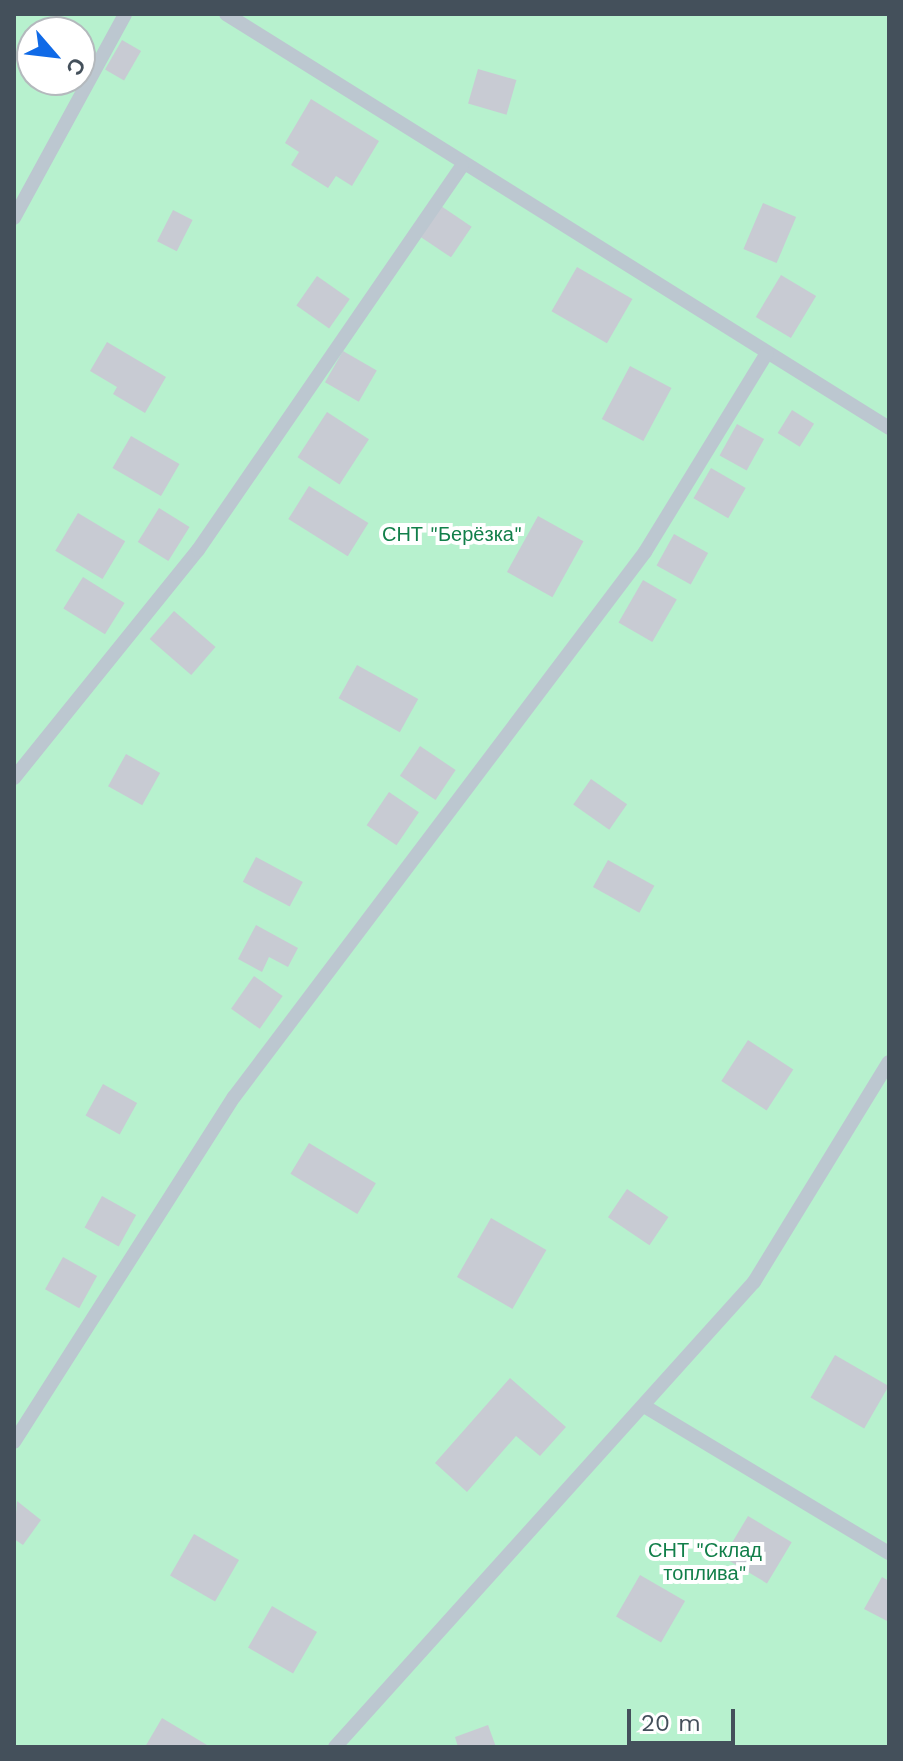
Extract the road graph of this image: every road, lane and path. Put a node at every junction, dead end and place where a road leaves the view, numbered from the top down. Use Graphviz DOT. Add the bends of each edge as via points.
graph roads {
  1 [pos="125,14"];
  2 [pos="226,14"];
  3 [pos="462,166"];
  4 [pos="14,218"];
  5 [pos="767,353"];
  6 [pos="889,428"];
  7 [pos="14,778"];
  8 [pos="889,1062"];
  9 [pos="644,1406"];
  10 [pos="14,1442"];
  11 [pos="889,1553"];
  12 [pos="336,1747"];
  1 -- 4 [label="lane"];
  2 -- 3 [label="lane"];
  3 -- 5 [label="lane"];
  3 -- 7 [label="lane" via="198,550"];
  5 -- 6 [label="lane"];
  5 -- 10 [label="lane" via="645,552 234,1097"];
  8 -- 9 [label="lane" via="754,1282"];
  9 -- 11 [label="lane"];
  9 -- 12 [label="lane"];
}
